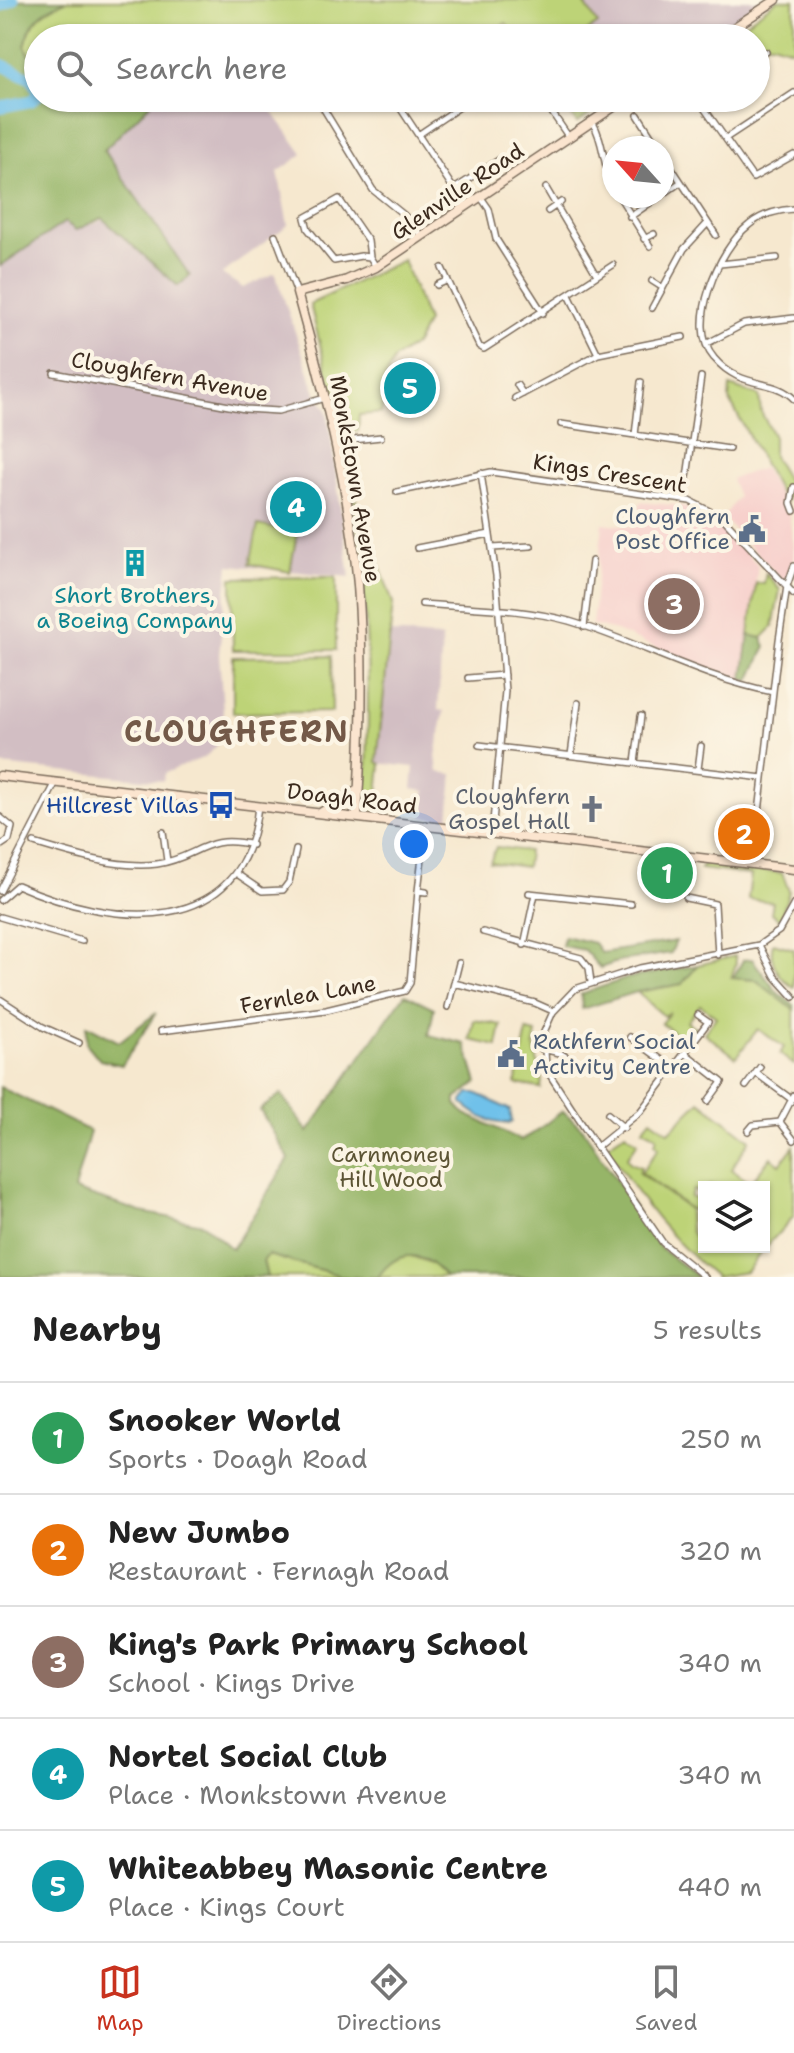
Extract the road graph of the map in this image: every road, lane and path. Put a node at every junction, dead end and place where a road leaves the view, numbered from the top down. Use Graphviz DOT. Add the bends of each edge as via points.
graph roads {
  1 [pos="776,0"];
  2 [pos="739,24"];
  3 [pos="794,93"];
  4 [pos="770,109"];
  5 [pos="326,112"];
  6 [pos="403,112"];
  7 [pos="452,112"];
  8 [pos="552,112"];
  9 [pos="606,112"];
  10 [pos="707,112"];
  11 [pos="765,112"];
  12 [pos="638,115"];
  13 [pos="592,121"];
  14 [pos="418,135"];
  15 [pos="651,136"];
  16 [pos="569,137"];
  17 [pos="726,138"];
  18 [pos="602,144"];
  19 [pos="794,155"];
  20 [pos="500,159"];
  21 [pos="674,171"];
  22 [pos="681,182"];
  23 [pos="674,187"];
  24 [pos="546,188"];
  25 [pos="454,189"];
  26 [pos="480,195"];
  27 [pos="561,202"];
  28 [pos="465,206"];
  29 [pos="555,207"];
  30 [pos="625,208"];
  31 [pos="643,208"];
  32 [pos="794,209"];
  33 [pos="548,211"];
  34 [pos="630,217"];
  35 [pos="706,225"];
  36 [pos="654,234"];
  37 [pos="275,235"];
  38 [pos="716,235"];
  39 [pos="422,236"];
  40 [pos="644,239"];
  41 [pos="650,246"];
  42 [pos="370,257"];
  43 [pos="777,258"];
  44 [pos="720,264"];
  45 [pos="613,265"];
  46 [pos="376,267"];
  47 [pos="442,268"];
  48 [pos="597,275"];
  49 [pos="446,281"];
  50 [pos="652,281"];
  51 [pos="437,285"];
  52 [pos="663,288"];
  53 [pos="297,293"];
  54 [pos="569,295"];
  55 [pos="652,308"];
  56 [pos="543,313"];
  57 [pos="794,318"];
  58 [pos="660,331"];
  59 [pos="683,337"];
  60 [pos="661,341"];
  61 [pos="706,344"];
  62 [pos="598,354"];
  63 [pos="54,373"];
  64 [pos="701,377"];
  65 [pos="641,382"];
  66 [pos="517,385"];
  67 [pos="792,393"];
  68 [pos="523,394"];
  69 [pos="326,398"];
  70 [pos="515,398"];
  71 [pos="561,424"];
  72 [pos="635,435"];
  73 [pos="381,437"];
  74 [pos="335,442"];
  75 [pos="692,443"];
  76 [pos="729,449"];
  77 [pos="481,473"];
  78 [pos="794,487"];
  79 [pos="397,492"];
  80 [pos="684,499"];
  81 [pos="794,511"];
  82 [pos="490,534"];
  83 [pos="531,546"];
  84 [pos="417,548"];
  85 [pos="492,548"];
  86 [pos="592,561"];
  87 [pos="794,566"];
  88 [pos="787,586"];
  89 [pos="794,594"];
  90 [pos="422,604"];
  91 [pos="499,610"];
  92 [pos="584,627"];
  93 [pos="504,675"];
  94 [pos="468,678"];
  95 [pos="773,692"];
  96 [pos="578,703"];
  97 [pos="641,716"];
  98 [pos="479,745"];
  99 [pos="701,746"];
  100 [pos="502,747"];
  101 [pos="571,755"];
  102 [pos="635,763"];
  103 [pos="698,769"];
  104 [pos="0,776"];
  105 [pos="763,778"];
  106 [pos="56,782"];
  107 [pos="358,790"];
  108 [pos="259,805"];
  109 [pos="321,812"];
  110 [pos="0,817"];
  111 [pos="357,817"];
  112 [pos="426,824"];
  113 [pos="163,832"];
  114 [pos="492,833"];
  115 [pos="34,843"];
  116 [pos="252,845"];
  117 [pos="0,846"];
  118 [pos="296,850"];
  119 [pos="167,861"];
  120 [pos="753,864"];
  121 [pos="794,869"];
  122 [pos="237,874"];
  123 [pos="0,891"];
  124 [pos="418,891"];
  125 [pos="426,892"];
  126 [pos="686,898"];
  127 [pos="0,900"];
  128 [pos="629,904"];
  129 [pos="794,904"];
  130 [pos="0,917"];
  131 [pos="483,932"];
  132 [pos="82,941"];
  133 [pos="524,945"];
  134 [pos="759,945"];
  135 [pos="718,955"];
  136 [pos="459,963"];
  137 [pos="591,982"];
  138 [pos="454,983"];
  139 [pos="794,997"];
  140 [pos="0,999"];
  141 [pos="448,1007"];
  142 [pos="553,1012"];
  143 [pos="698,1015"];
  144 [pos="161,1031"];
  145 [pos="630,1037"];
  146 [pos="79,1043"];
  147 [pos="542,1049"];
  148 [pos="685,1053"];
  149 [pos="579,1065"];
  150 [pos="673,1068"];
  151 [pos="746,1086"];
  152 [pos="793,1097"];
  153 [pos="708,1101"];
  154 [pos="608,1114"];
  155 [pos="780,1122"];
  156 [pos="624,1128"];
  157 [pos="748,1131"];
  158 [pos="794,1140"];
  159 [pos="597,1147"];
  160 [pos="705,1277"];
  1 -- 2 [label="street"];
  3 -- 4 [label="street"];
  5 -- 39 [label="street" via="373,190"];
  6 -- 14 [label="street"];
  7 -- 14 [label="street"];
  8 -- 16 [label="street"];
  9 -- 13 [label="street, Glenville Road"];
  10 -- 17 [label="street"];
  11 -- 17 [label="street"];
  12 -- 15 [label="street"];
  13 -- 16 [label="street, Glenville Road"];
  13 -- 18 [label="street"];
  14 -- 25 [label="street"];
  16 -- 26 [label="street, Glenville Road"];
  17 -- 19 [label="street" via="753,178"];
  20 -- 25 [label="street"];
  21 -- 22 [label="street"];
  22 -- 23 [label="street"];
  22 -- 35 [label="street"];
  24 -- 29 [label="street"];
  25 -- 28 [label="street"];
  26 -- 28 [label="street, Glenville Road"];
  26 -- 56 [label="street" via="496,239"];
  27 -- 29 [label="street"];
  28 -- 39 [label="street, Glenville Road"];
  29 -- 33 [label="street"];
  29 -- 48 [label="street"];
  30 -- 34 [label="street"];
  31 -- 34 [label="street"];
  32 -- 44 [label="street" via="767,214 746,227"];
  34 -- 40 [label="street"];
  35 -- 38 [label="street"];
  35 -- 52 [label="street"];
  36 -- 40 [label="street"];
  37 -- 53 [label="street"];
  39 -- 46 [label="street, Glenville Road"];
  40 -- 41 [label="street"];
  42 -- 42 [label="street" via="368,241 339,199 305,218 334,261"];
  42 -- 46 [label="street"];
  43 -- 44 [label="street"];
  44 -- 61 [label="street" via="705,307"];
  45 -- 48 [label="street"];
  46 -- 53 [label="street, Glenville Road"];
  47 -- 49 [label="street"];
  48 -- 54 [label="street"];
  49 -- 51 [label="street"];
  49 -- 56 [label="street" via="484,349"];
  50 -- 52 [label="street"];
  52 -- 55 [label="street"];
  53 -- 69 [label="street, Monkstown Avenue"];
  54 -- 56 [label="street"];
  54 -- 62 [label="street"];
  57 -- 61 [label="street" via="744,324"];
  58 -- 60 [label="street"];
  59 -- 60 [label="street"];
  60 -- 62 [label="street"];
  61 -- 67 [label="street" via="731,374"];
  62 -- 68 [label="street"];
  63 -- 69 [label="street, Cloughfern Avenue" via="245,409 278,411"];
  64 -- 75 [label="street"];
  65 -- 72 [label="street"];
  66 -- 68 [label="street"];
  68 -- 70 [label="street"];
  69 -- 74 [label="street, Monkstown Avenue"];
  71 -- 72 [label="street"];
  72 -- 75 [label="street"];
  73 -- 74 [label="street"];
  74 -- 107 [label="street, Monkstown Avenue" via="362,651"];
  75 -- 76 [label="street"];
  75 -- 80 [label="street"];
  77 -- 79 [label="street, Kings Crescent"];
  77 -- 80 [label="street, Kings Crescent"];
  77 -- 82 [label="street"];
  78 -- 81 [label="street"];
  80 -- 88 [label="street, Kings Crescent" via="716,512"];
  82 -- 84 [label="street"];
  82 -- 85 [label="street"];
  83 -- 85 [label="street"];
  85 -- 91 [label="street"];
  86 -- 92 [label="street"];
  87 -- 88 [label="street"];
  88 -- 89 [label="street, Kings Crescent"];
  88 -- 95 [label="street"];
  90 -- 91 [label="street"];
  91 -- 92 [label="street"];
  91 -- 93 [label="street"];
  92 -- 95 [label="street" via="705,675"];
  93 -- 94 [label="street"];
  93 -- 100 [label="street"];
  95 -- 105 [label="street"];
  96 -- 101 [label="street"];
  97 -- 102 [label="street"];
  98 -- 100 [label="street"];
  99 -- 103 [label="street"];
  100 -- 101 [label="street"];
  100 -- 114 [label="street"];
  101 -- 102 [label="street"];
  102 -- 103 [label="street"];
  103 -- 105 [label="street"];
  104 -- 106 [label="street, Doagh Road"];
  105 -- 120 [label="street"];
  106 -- 108 [label="street, Doagh Road"];
  106 -- 123 [label="street"];
  107 -- 109 [label="street"];
  107 -- 111 [label="street, Monkstown Avenue"];
  108 -- 109 [label="street, Doagh Road"];
  108 -- 116 [label="street"];
  109 -- 111 [label="street, Doagh Road"];
  110 -- 117 [label="street" via="12,827 9,840"];
  111 -- 112 [label="street, Doagh Road"];
  112 -- 114 [label="street, Doagh Road"];
  112 -- 124 [label="street"];
  113 -- 119 [label="street"];
  114 -- 120 [label="street, Doagh Road"];
  115 -- 119 [label="street" via="106,860"];
  116 -- 119 [label="street" via="221,840"];
  116 -- 122 [label="street"];
  118 -- 122 [label="street" via="283,890 262,891"];
  120 -- 121 [label="street, Doagh Road"];
  122 -- 127 [label="street" via="219,893 171,914 79,907 17,885"];
  124 -- 125 [label="street"];
  124 -- 144 [label="street, Fernlea Lane" via="405,991 326,1010"];
  126 -- 135 [label="street" via="715,904"];
  128 -- 133 [label="street" via="532,894"];
  129 -- 134 [label="street" via="779,931"];
  130 -- 132 [label="street"];
  131 -- 133 [label="street"];
  133 -- 137 [label="street" via="581,958"];
  134 -- 135 [label="street"];
  134 -- 139 [label="street" via="775,976"];
  135 -- 137 [label="street"];
  136 -- 138 [label="street"];
  137 -- 142 [label="street" via="575,989"];
  138 -- 141 [label="street"];
  138 -- 142 [label="street"];
  140 -- 146 [label="street"];
  142 -- 147 [label="street"];
  143 -- 148 [label="street" via="708,1022"];
  145 -- 150 [label="street"];
  147 -- 149 [label="street"];
  147 -- 159 [label="street" via="546,1069"];
  148 -- 150 [label="street"];
  148 -- 153 [label="street" via="722,1082"];
  150 -- 156 [label="street"];
  151 -- 152 [label="street" via="758,1070"];
  152 -- 155 [label="street"];
  154 -- 156 [label="street"];
  155 -- 157 [label="street" via="753,1125"];
  155 -- 158 [label="street"];
  156 -- 159 [label="street"];
  159 -- 160 [label="street" via="663,1243"];
}
